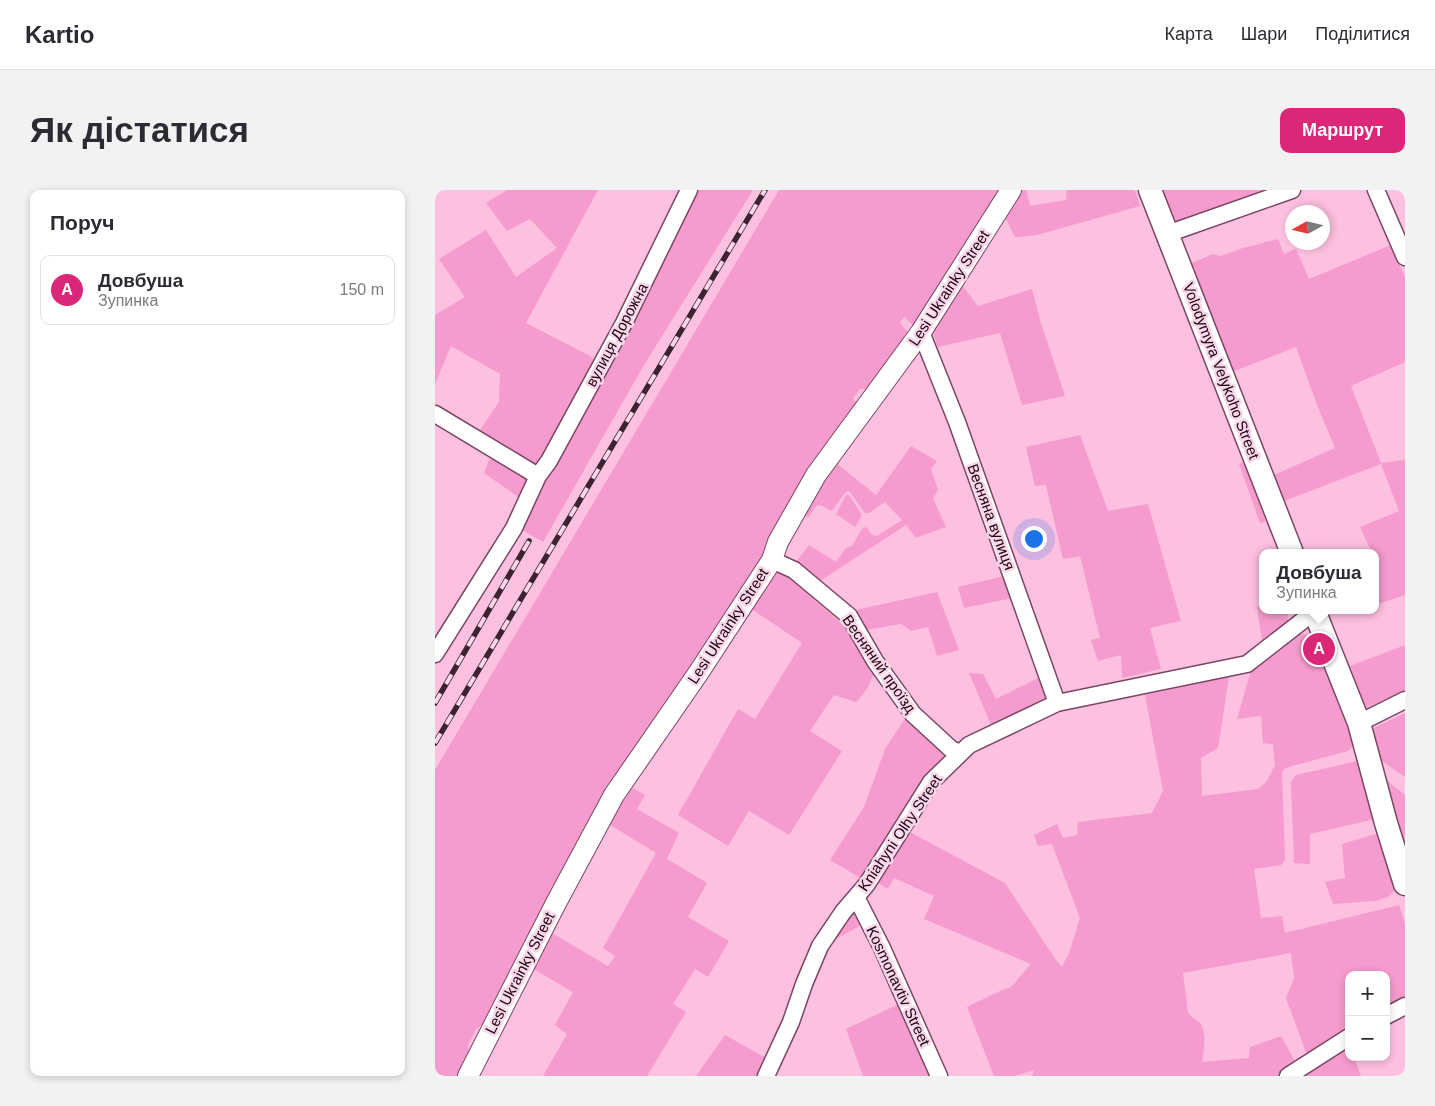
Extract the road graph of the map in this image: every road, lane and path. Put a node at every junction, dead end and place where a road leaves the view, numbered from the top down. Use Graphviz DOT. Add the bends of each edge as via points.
graph roads {
  1 [pos="689,190"];
  2 [pos="1011,190"];
  3 [pos="1150,190"];
  4 [pos="1292,190"];
  5 [pos="1376,190"];
  6 [pos="1167,234"];
  7 [pos="1405,257"];
  8 [pos="921,332"];
  9 [pos="435,414"];
  10 [pos="538,476"];
  11 [pos="1290,549"];
  12 [pos="772,560"];
  13 [pos="1310,614"];
  14 [pos="1317,614"];
  15 [pos="435,654"];
  16 [pos="1405,700"];
  17 [pos="1057,703"];
  18 [pos="1359,723"];
  19 [pos="960,754"];
  20 [pos="1405,884"];
  21 [pos="856,898"];
  22 [pos="1405,1006"];
  23 [pos="1390,1014"];
  24 [pos="1345,1040"];
  25 [pos="468,1076"];
  26 [pos="766,1076"];
  27 [pos="939,1076"];
  28 [pos="1288,1076"];
  1 -- 10 [label="street, вулиця Дорожна" via="609,352"];
  2 -- 8 [label="street, Lesi Ukrainky Street"];
  3 -- 6 [label="main road, Volodymyra Velykoho Street"];
  4 -- 6 [label="street"];
  5 -- 7 [label="street"];
  6 -- 11 [label="main road, Volodymyra Velykoho Street"];
  8 -- 12 [label="street, Lesi Ukrainky Street" via="816,475 778,542"];
  8 -- 17 [label="street, Весняна вулиця" via="964,440"];
  9 -- 10 [label="street"];
  10 -- 15 [label="street, вулиця Дорожна" via="514,528"];
  12 -- 19 [label="street, Весняний проїзд" via="794,570 849,616 875,661 913,714"];
  12 -- 25 [label="street, Lesi Ukrainky Street" via="614,795"];
  13 -- 17 [label="street, Kniahyni Olhy Street" via="1247,664"];
  14 -- 18 [label="main road"];
  16 -- 18 [label="street"];
  17 -- 19 [label="street, Kniahyni Olhy Street" via="969,745"];
  18 -- 20 [label="main road"];
  19 -- 21 [label="street, Kniahyni Olhy Street" via="931,782"];
  21 -- 26 [label="street, Kniahyni Olhy Street" via="820,946"];
  21 -- 27 [label="street, Kosmonavtiv Street"];
  22 -- 23 [label="street"];
  24 -- 28 [label="street"];
}
